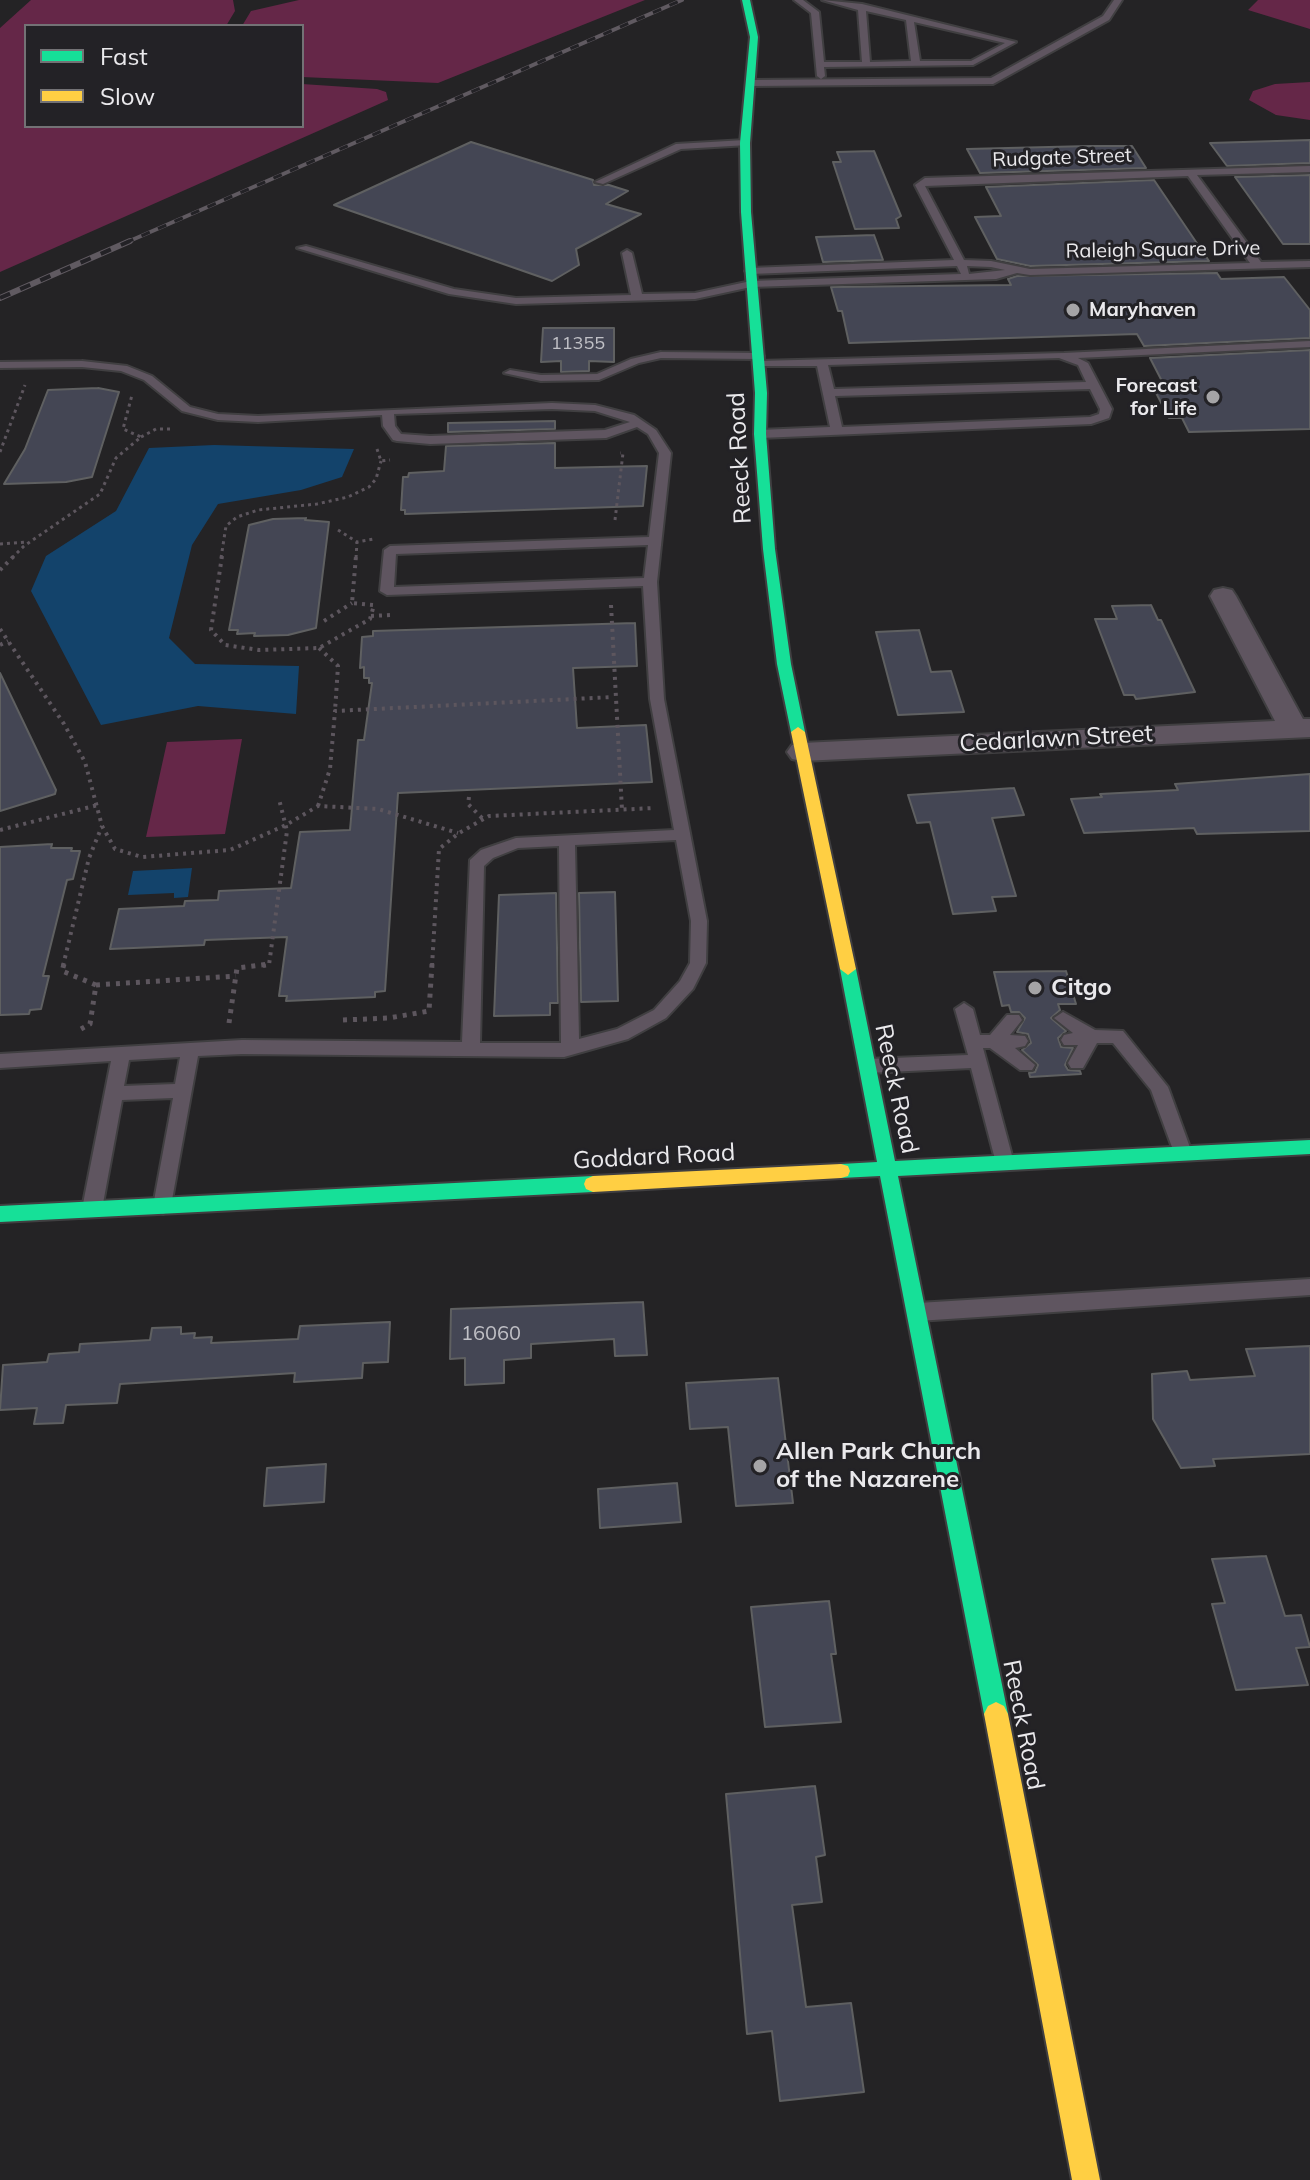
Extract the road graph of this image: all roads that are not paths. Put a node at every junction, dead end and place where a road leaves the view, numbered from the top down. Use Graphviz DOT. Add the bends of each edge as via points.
graph roads {
  1 [pos="746,0"];
  2 [pos="798,0"];
  3 [pos="826,0"];
  4 [pos="1118,0"];
  5 [pos="862,6"];
  6 [pos="909,17"];
  7 [pos="956,29"];
  8 [pos="958,40"];
  9 [pos="959,52"];
  10 [pos="961,63"];
  11 [pos="916,64"];
  12 [pos="820,65"];
  13 [pos="866,65"];
  14 [pos="821,82"];
  15 [pos="751,83"];
  16 [pos="745,143"];
  17 [pos="1310,169"];
  18 [pos="1190,172"];
  19 [pos="600,182"];
  20 [pos="302,248"];
  21 [pos="627,253"];
  22 [pos="960,263"];
  23 [pos="1310,264"];
  24 [pos="1258,266"];
  25 [pos="1018,269"];
  26 [pos="967,277"];
  27 [pos="750,278"];
  28 [pos="637,297"];
  29 [pos="1310,344"];
  30 [pos="1060,355"];
  31 [pos="758,360"];
  32 [pos="822,362"];
  33 [pos="0,365"];
  34 [pos="510,373"];
  35 [pos="1093,385"];
  36 [pos="829,393"];
  37 [pos="388,411"];
  38 [pos="639,423"];
  39 [pos="837,431"];
  40 [pos="760,434"];
  41 [pos="655,541"];
  42 [pos="650,582"];
  43 [pos="1223,596"];
  44 [pos="1302,728"];
  45 [pos="802,752"];
  46 [pos="681,835"];
  47 [pos="567,841"];
  48 [pos="964,1009"];
  49 [pos="1063,1018"];
  50 [pos="1013,1020"];
  51 [pos="1092,1037"];
  52 [pos="1070,1040"];
  53 [pos="1019,1041"];
  54 [pos="973,1042"];
  55 [pos="994,1042"];
  56 [pos="570,1048"];
  57 [pos="190,1049"];
  58 [pos="471,1049"];
  59 [pos="122,1052"];
  60 [pos="0,1061"];
  61 [pos="977,1061"];
  62 [pos="1077,1063"];
  63 [pos="1026,1065"];
  64 [pos="866,1066"];
  65 [pos="183,1090"];
  66 [pos="114,1094"];
  67 [pos="1310,1147"];
  68 [pos="1183,1153"];
  69 [pos="1005,1163"];
  70 [pos="890,1169"];
  71 [pos="163,1206"];
  72 [pos="92,1209"];
  73 [pos="0,1214"];
  74 [pos="1310,1287"];
  75 [pos="918,1312"];
  76 [pos="1086,2180"];
  1 -- 15 [label="street, Reeck Road" via="754,37"];
  2 -- 12 [label="lane" via="815,12"];
  3 -- 5 [label="lane"];
  4 -- 14 [label="lane" via="1106,18 993,81"];
  5 -- 6 [label="lane"];
  5 -- 13 [label="lane"];
  6 -- 7 [label="lane"];
  6 -- 11 [label="lane"];
  7 -- 8 [label="lane"];
  7 -- 10 [label="lane" via="1012,42 973,63"];
  9 -- 10 [label="lane"];
  10 -- 11 [label="lane"];
  11 -- 13 [label="lane"];
  12 -- 13 [label="lane"];
  12 -- 14 [label="lane"];
  14 -- 15 [label="lane"];
  15 -- 16 [label="street, Reeck Road"];
  16 -- 19 [label="lane" via="679,146"];
  16 -- 27 [label="street, Reeck Road"];
  17 -- 18 [label="lane, Rudgate Street"];
  18 -- 22 [label="lane, Rudgate Street" via="925,181 920,185"];
  18 -- 24 [label="lane"];
  20 -- 28 [label="lane" via="453,292 516,301"];
  21 -- 28 [label="lane"];
  22 -- 25 [label="lane, Raleigh Square Drive"];
  22 -- 26 [label="lane, Rudgate Street"];
  22 -- 27 [label="lane, Raleigh Square Drive"];
  23 -- 24 [label="lane, Raleigh Square Drive"];
  24 -- 25 [label="lane, Raleigh Square Drive"];
  25 -- 26 [label="lane, Raleigh Square Drive"];
  26 -- 27 [label="lane, Raleigh Square Drive"];
  27 -- 28 [label="lane" via="695,296"];
  27 -- 31 [label="street, Reeck Road"];
  29 -- 30 [label="lane"];
  30 -- 32 [label="lane"];
  30 -- 35 [label="lane" via="1082,363"];
  31 -- 32 [label="lane"];
  31 -- 34 [label="lane" via="661,355 599,377"];
  31 -- 40 [label="street, Reeck Road"];
  32 -- 36 [label="lane"];
  33 -- 37 [label="lane" via="123,368 148,378 186,409 218,417"];
  35 -- 36 [label="lane"];
  35 -- 39 [label="lane" via="1106,409 1105,416 1091,420"];
  36 -- 39 [label="lane"];
  37 -- 38 [label="lane" via="595,408"];
  37 -- 38 [label="lane" via="397,437 430,440 606,434"];
  38 -- 41 [label="lane" via="665,453"];
  39 -- 40 [label="lane"];
  40 -- 45 [label="street, Reeck Road" via="772,591"];
  41 -- 42 [label="lane"];
  41 -- 42 [label="lane" via="390,550 387,591"];
  42 -- 46 [label="lane" via="657,699"];
  43 -- 44 [label="street"];
  44 -- 45 [label="street, Cedarlawn Street"];
  45 -- 64 [label="street, Reeck Road"];
  46 -- 47 [label="lane"];
  46 -- 56 [label="lane" via="699,921 698,963 687,985 660,1014 622,1034"];
  47 -- 56 [label="lane"];
  47 -- 58 [label="lane" via="516,843 476,864"];
  48 -- 54 [label="lane"];
  49 -- 51 [label="lane"];
  50 -- 55 [label="lane"];
  51 -- 52 [label="lane"];
  51 -- 62 [label="lane"];
  51 -- 68 [label="lane" via="1117,1036 1159,1087"];
  53 -- 55 [label="lane"];
  54 -- 55 [label="lane"];
  54 -- 61 [label="lane"];
  55 -- 63 [label="lane"];
  56 -- 58 [label="lane"];
  57 -- 58 [label="lane"];
  57 -- 59 [label="lane"];
  57 -- 65 [label="lane"];
  59 -- 60 [label="lane"];
  59 -- 66 [label="lane"];
  61 -- 64 [label="lane"];
  61 -- 69 [label="lane"];
  64 -- 70 [label="street, Reeck Road"];
  65 -- 66 [label="lane"];
  65 -- 71 [label="lane"];
  66 -- 72 [label="lane"];
  67 -- 68 [label="street, Goddard Road"];
  68 -- 69 [label="street, Goddard Road"];
  69 -- 70 [label="street, Goddard Road"];
  70 -- 71 [label="street, Goddard Road"];
  70 -- 75 [label="street, Reeck Road"];
  71 -- 72 [label="street, Goddard Road"];
  72 -- 73 [label="street, Goddard Road"];
  74 -- 75 [label="lane"];
  75 -- 76 [label="street, Reeck Road"];
}
